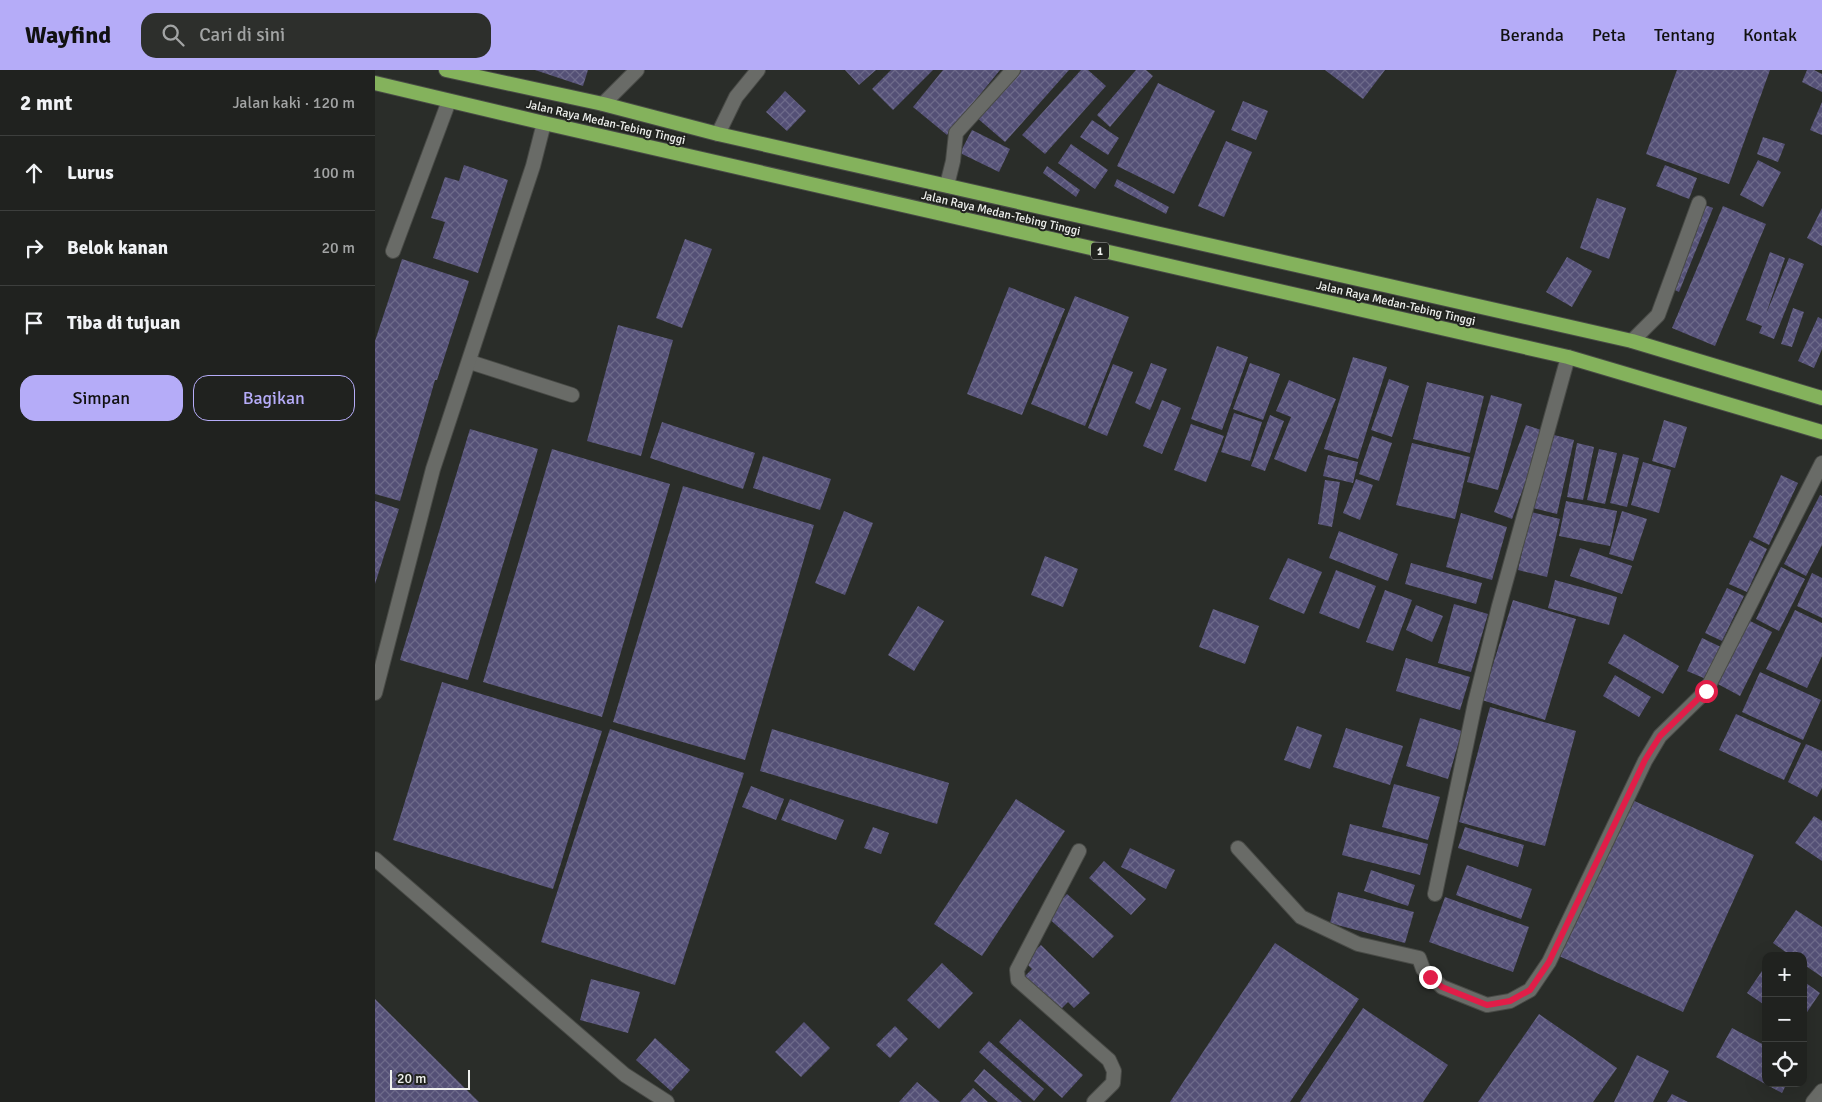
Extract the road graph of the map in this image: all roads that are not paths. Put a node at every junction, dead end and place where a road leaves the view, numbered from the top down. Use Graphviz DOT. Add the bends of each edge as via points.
graph roads {
  1 [pos="446,70"];
  2 [pos="637,70"];
  3 [pos="758,70"];
  4 [pos="1013,70"];
  5 [pos="476,74"];
  6 [pos="375,83"];
  7 [pos="449,101"];
  8 [pos="603,104"];
  9 [pos="544,124"];
  10 [pos="718,134"];
  11 [pos="947,185"];
  12 [pos="1699,203"];
  13 [pos="393,251"];
  14 [pos="1632,341"];
  15 [pos="1567,357"];
  16 [pos="470,362"];
  17 [pos="1821,393"];
  18 [pos="572,395"];
  19 [pos="1822,432"];
  20 [pos="1822,463"];
  21 [pos="375,693"];
  22 [pos="1238,848"];
  23 [pos="1079,852"];
  24 [pos="375,859"];
  25 [pos="1435,894"];
  26 [pos="1822,1092"];
  27 [pos="667,1102"];
  28 [pos="1095,1102"];
  29 [pos="1813,1102"];
  1 -- 5 [label="highway, Jalan Raya Medan-Tebing Tinggi"];
  2 -- 8 [label="street"];
  3 -- 10 [label="street" via="736,97"];
  4 -- 11 [label="street" via="956,133"];
  5 -- 8 [label="highway, Jalan Raya Medan-Tebing Tinggi"];
  6 -- 7 [label="highway, Jalan Raya Medan-Tebing Tinggi / 1"];
  7 -- 9 [label="highway, Jalan Raya Medan-Tebing Tinggi / 1"];
  7 -- 13 [label="street"];
  8 -- 10 [label="highway, Jalan Raya Medan-Tebing Tinggi"];
  9 -- 15 [label="highway, Jalan Raya Medan-Tebing Tinggi / 1"];
  9 -- 16 [label="street"];
  10 -- 11 [label="highway, Jalan Raya Medan-Tebing Tinggi"];
  11 -- 14 [label="highway, Jalan Raya Medan-Tebing Tinggi"];
  12 -- 14 [label="street" via="1658,315"];
  14 -- 17 [label="highway, Jalan Raya Medan-Tebing Tinggi"];
  15 -- 19 [label="highway, Jalan Raya Medan-Tebing Tinggi / 1"];
  15 -- 25 [label="street" via="1475,703"];
  16 -- 18 [label="street"];
  16 -- 21 [label="street" via="433,469"];
  20 -- 22 [label="street" via="1706,691 1660,736 1645,760 1549,962 1530,990 1510,1001 1487,1005 1442,987 1423,969 1419,958 1358,944 1301,917"];
  23 -- 28 [label="street" via="1017,970 1018,980 1109,1060 1113,1084"];
  24 -- 27 [label="street" via="625,1075"];
  26 -- 29 [label="street"];
}
